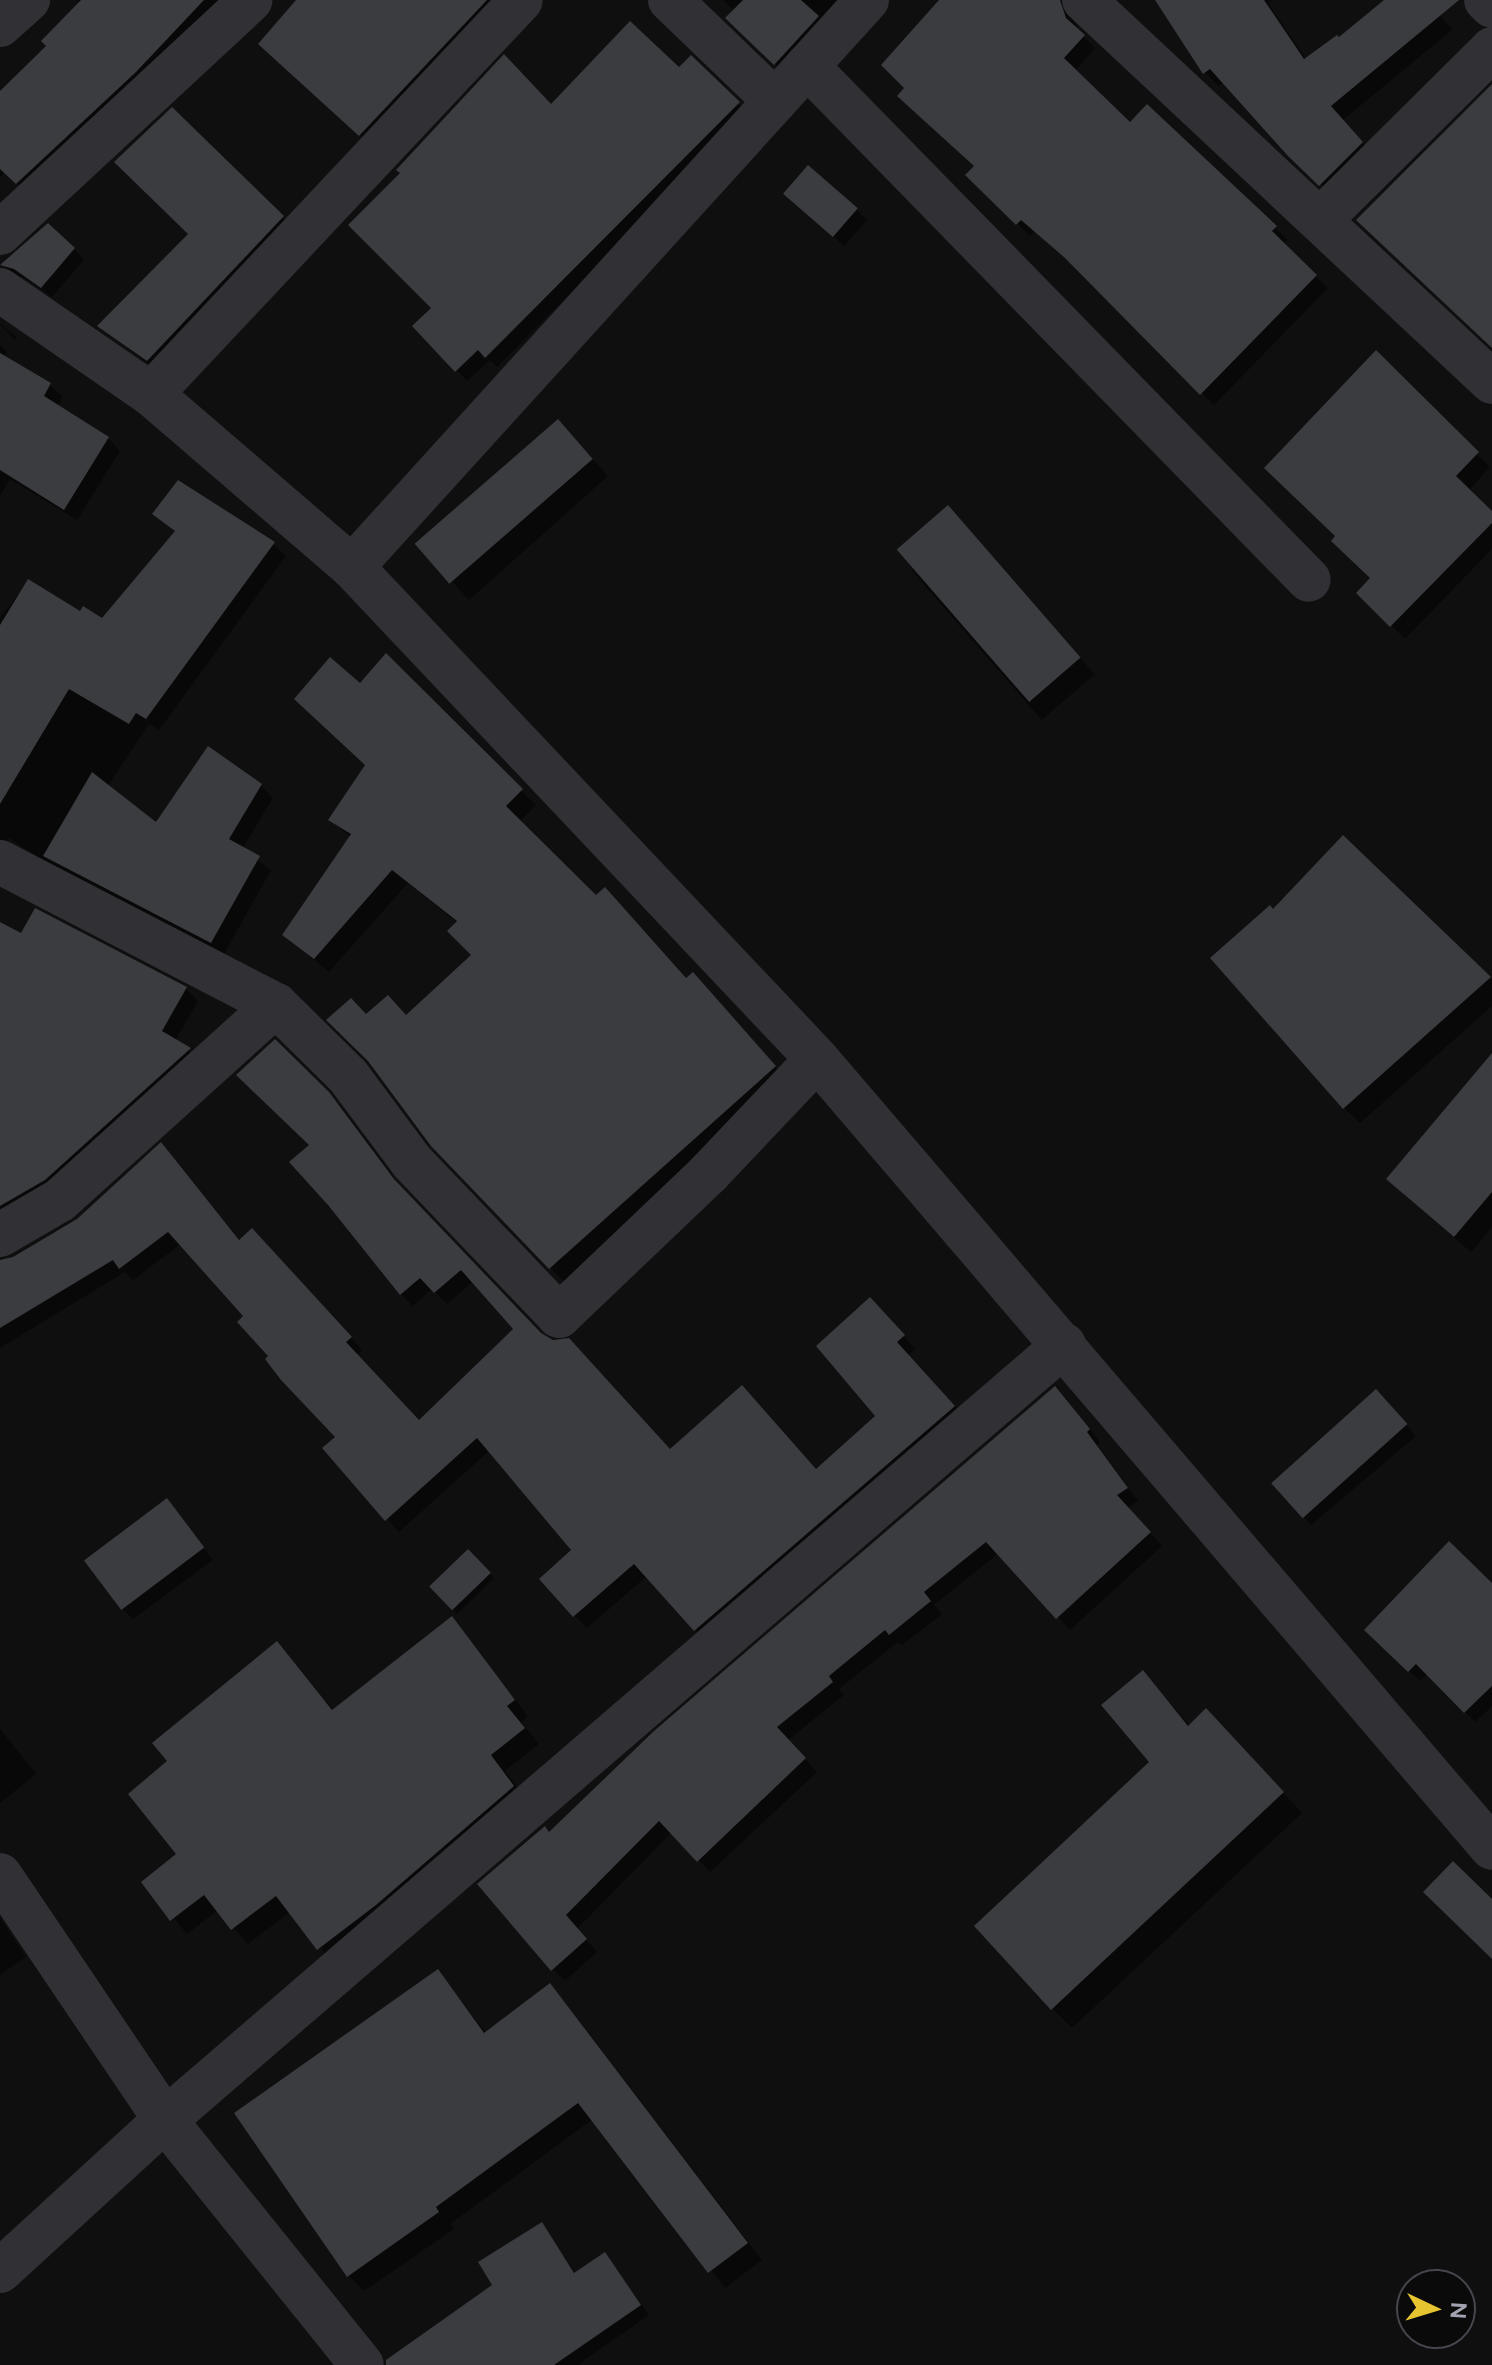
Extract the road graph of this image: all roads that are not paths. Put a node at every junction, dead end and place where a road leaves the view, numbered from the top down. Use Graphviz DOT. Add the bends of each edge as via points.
graph roads {
  1 [pos="28,0"];
  2 [pos="251,0"];
  3 [pos="521,0"];
  4 [pos="670,0"];
  5 [pos="867,0"];
  6 [pos="1084,0"];
  7 [pos="1486,0"];
  8 [pos="1492,6"];
  9 [pos="0,25"];
  10 [pos="1492,49"];
  11 [pos="807,66"];
  12 [pos="775,101"];
  13 [pos="1320,220"];
  14 [pos="0,233"];
  15 [pos="0,290"];
  16 [pos="1492,382"];
  17 [pos="151,394"];
  18 [pos="352,567"];
  19 [pos="1309,580"];
  20 [pos="0,862"];
  21 [pos="276,1005"];
  22 [pos="817,1059"];
  23 [pos="0,1235"];
  24 [pos="1064,1345"];
  25 [pos="1492,1848"];
  26 [pos="0,1875"];
  27 [pos="165,2120"];
  28 [pos="0,2271"];
  29 [pos="362,2365"];
  1 -- 9 [label="street"];
  2 -- 14 [label="street"];
  3 -- 17 [label="street"];
  4 -- 12 [label="street"];
  5 -- 11 [label="street"];
  6 -- 13 [label="street"];
  7 -- 8 [label="street"];
  10 -- 13 [label="street"];
  11 -- 12 [label="street"];
  11 -- 19 [label="street"];
  12 -- 18 [label="street"];
  13 -- 16 [label="street"];
  15 -- 17 [label="street"];
  17 -- 18 [label="street"];
  18 -- 22 [label="street"];
  20 -- 21 [label="street"];
  21 -- 22 [label="street" via="348,1076 412,1162 559,1316 708,1174"];
  21 -- 23 [label="street" via="60,1200"];
  22 -- 24 [label="street"];
  24 -- 25 [label="street"];
  24 -- 27 [label="street"];
  26 -- 27 [label="street"];
  27 -- 28 [label="street"];
  27 -- 29 [label="street"];
}
